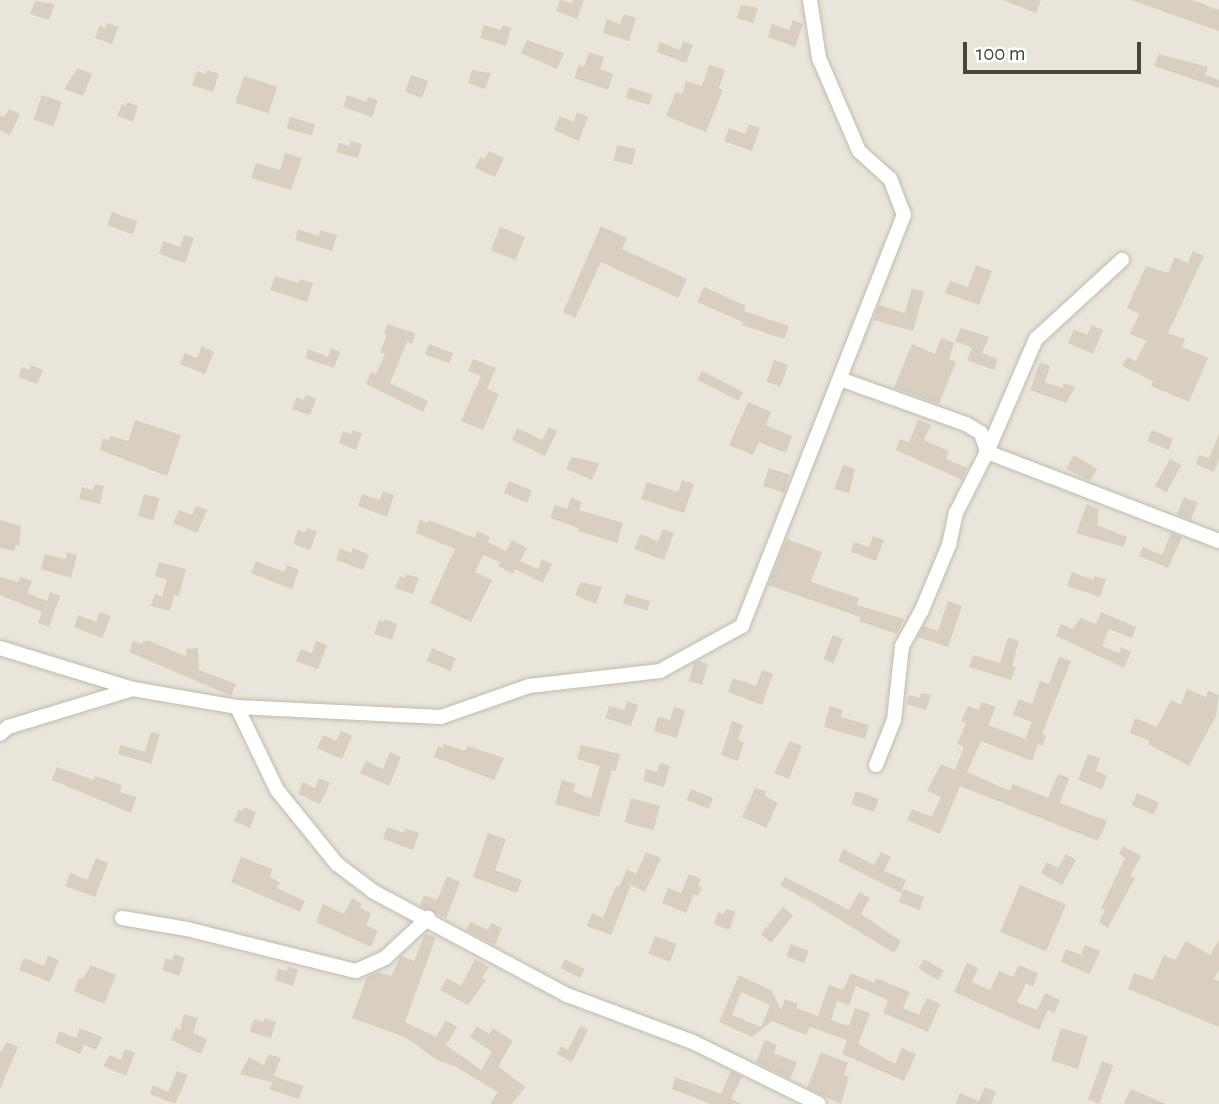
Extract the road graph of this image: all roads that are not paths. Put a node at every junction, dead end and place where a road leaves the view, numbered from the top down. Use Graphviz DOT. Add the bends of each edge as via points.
graph roads {
  1 [pos="810,0"];
  2 [pos="1122,260"];
  3 [pos="840,379"];
  4 [pos="988,452"];
  5 [pos="1219,541"];
  6 [pos="0,648"];
  7 [pos="133,689"];
  8 [pos="237,707"];
  9 [pos="0,734"];
  10 [pos="876,765"];
  11 [pos="122,918"];
  12 [pos="428,918"];
  13 [pos="819,1104"];
  1 -- 3 [label="street" via="819,58 859,151 890,179 904,215"];
  2 -- 4 [label="street" via="1036,339"];
  3 -- 4 [label="street" via="966,424 981,433"];
  3 -- 8 [label="street" via="742,626 660,671 529,686 441,717"];
  4 -- 5 [label="street"];
  4 -- 10 [label="street" via="956,513 949,545 902,646 894,720"];
  6 -- 7 [label="street"];
  7 -- 8 [label="street"];
  7 -- 9 [label="street" via="8,727"];
  8 -- 12 [label="street" via="277,790 337,864 374,892"];
  11 -- 12 [label="street" via="187,929 356,971 385,958"];
  12 -- 13 [label="street" via="567,995 704,1046"];
}
